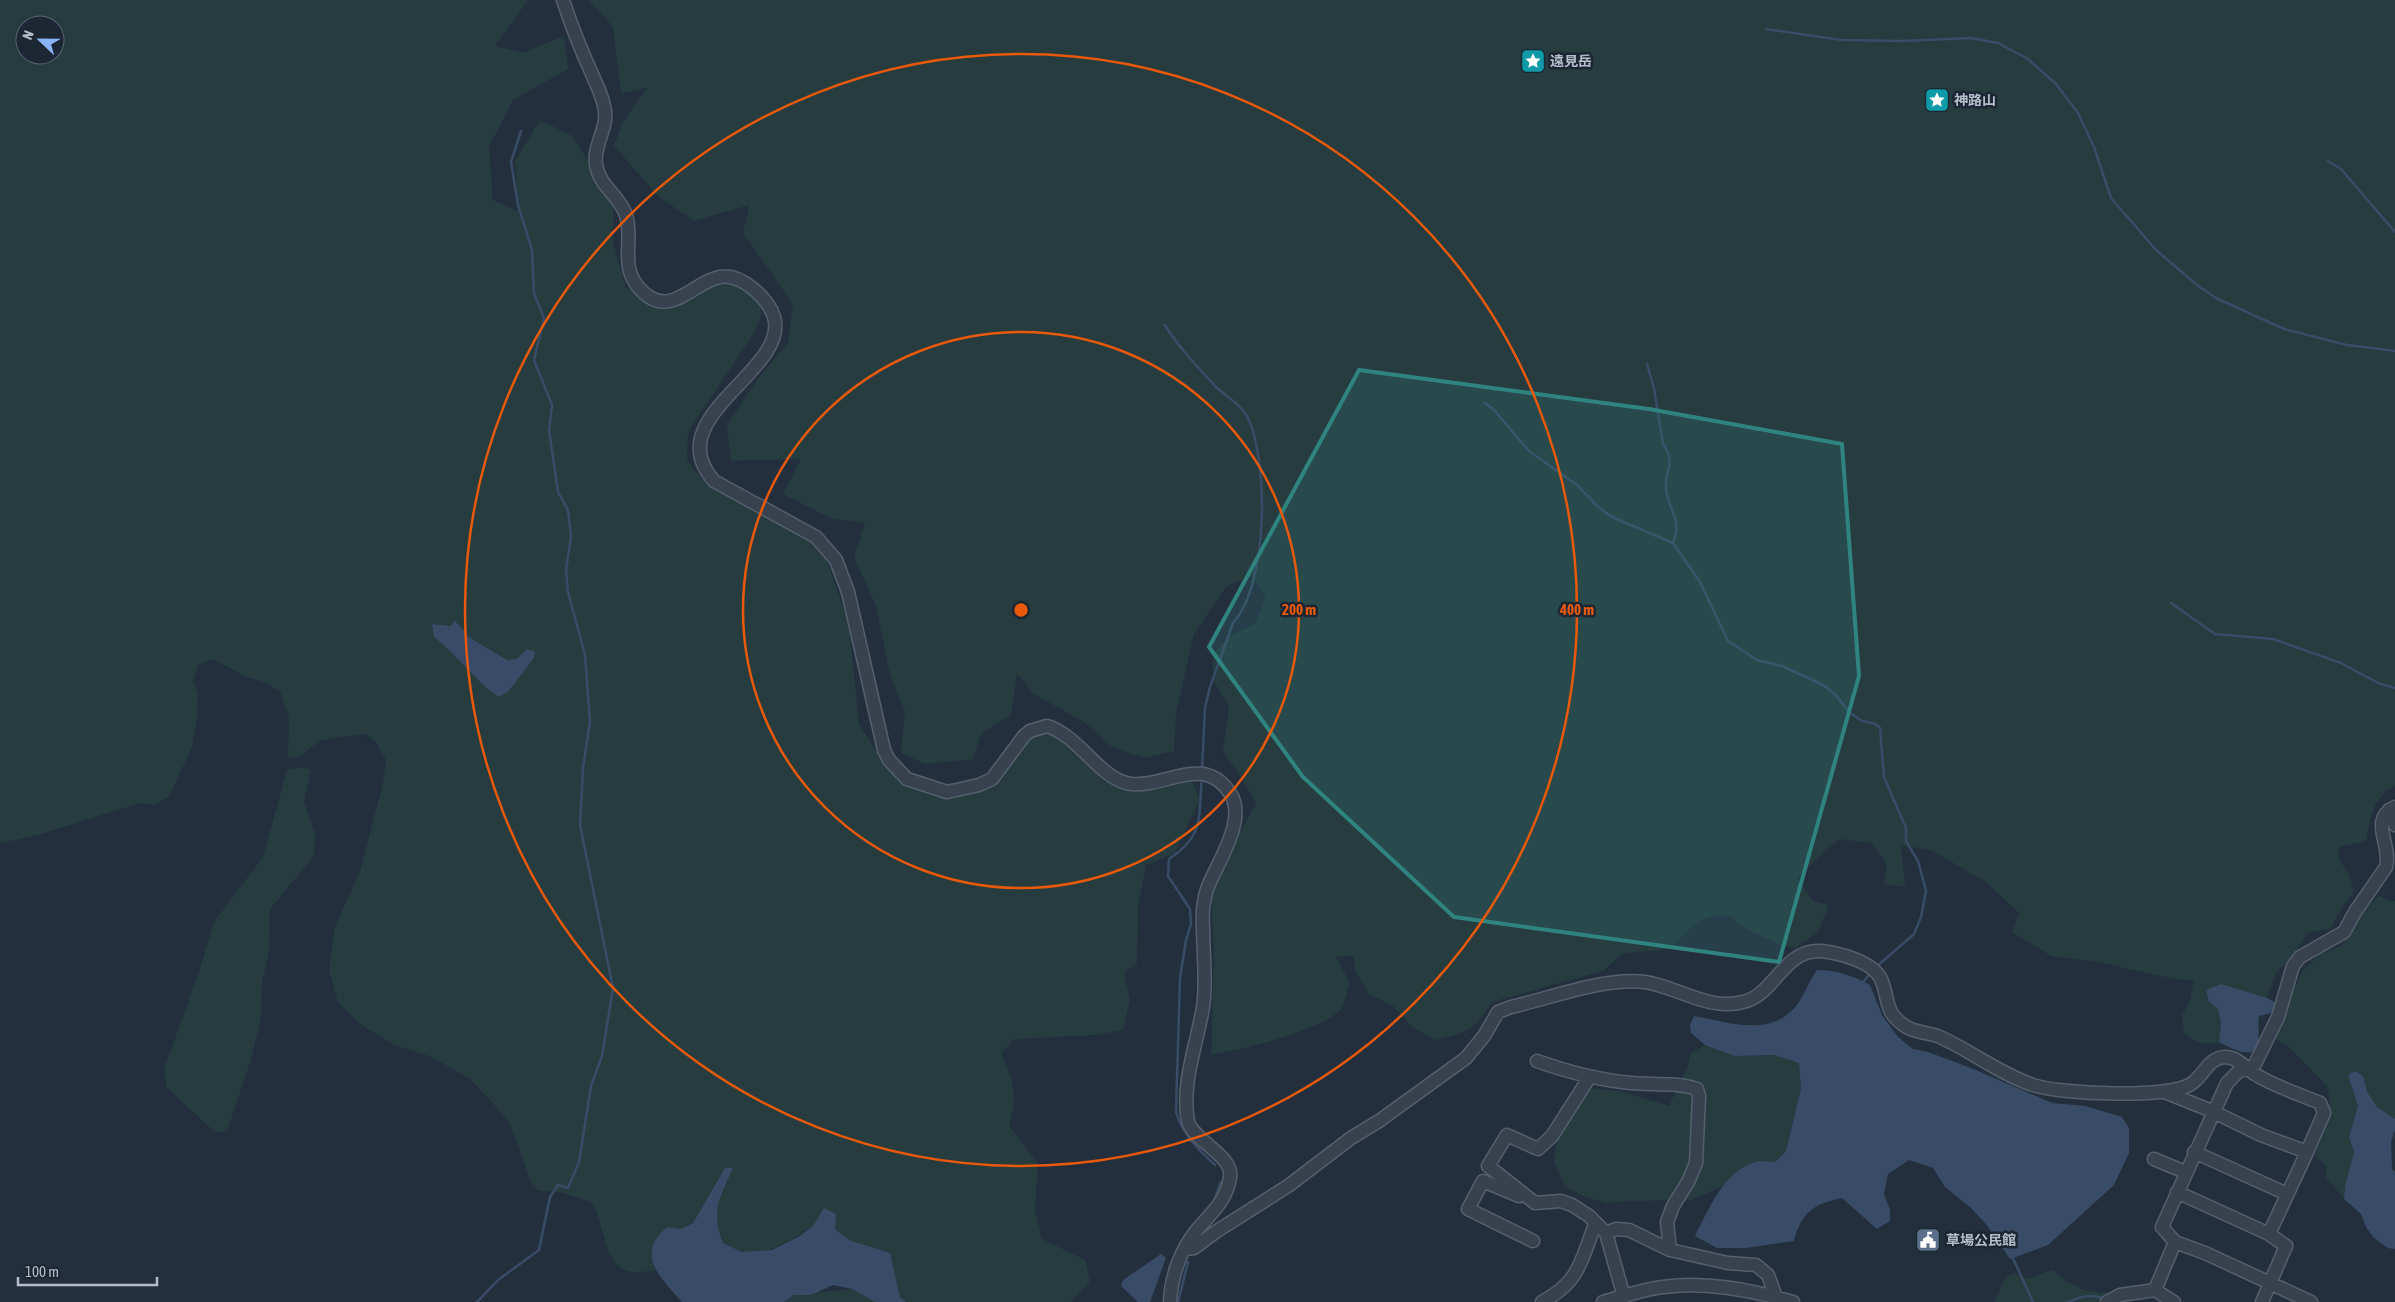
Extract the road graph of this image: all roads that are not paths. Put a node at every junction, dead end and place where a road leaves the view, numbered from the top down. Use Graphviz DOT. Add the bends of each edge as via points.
graph roads {
  1 [pos="563,0"];
  2 [pos="2392,808"];
  3 [pos="2395,825"];
  4 [pos="1537,1061"];
  5 [pos="2249,1069"];
  6 [pos="1589,1078"];
  7 [pos="2167,1092"];
  8 [pos="2212,1111"];
  9 [pos="2194,1152"];
  10 [pos="2306,1152"];
  11 [pos="2154,1159"];
  12 [pos="2186,1172"];
  13 [pos="2177,1192"];
  14 [pos="2287,1194"];
  15 [pos="1536,1203"];
  16 [pos="1595,1224"];
  17 [pos="1606,1233"];
  18 [pos="2269,1234"];
  19 [pos="1533,1241"];
  20 [pos="2174,1242"];
  21 [pos="1185,1249"];
  22 [pos="1670,1250"];
  23 [pos="2270,1282"];
  24 [pos="2155,1290"];
  25 [pos="1624,1296"];
  26 [pos="1770,1298"];
  27 [pos="1170,1302"];
  28 [pos="1542,1302"];
  29 [pos="1603,1302"];
  30 [pos="1793,1302"];
  31 [pos="2107,1302"];
  32 [pos="2174,1302"];
  33 [pos="2262,1302"];
  34 [pos="2311,1302"];
  1 -- 21 [label="street" via="604,104 605,127 595,154 597,174 626,214 629,225 628,265 639,288 657,299 671,301 721,276 744,282 754,289 773,315 776,325 770,344 708,423 698,446 700,458 714,481 811,533 836,560 848,592 884,750 898,770 916,784 947,792 979,785 992,779 1030,731 1048,726 1070,736 1115,778 1130,784 1144,784 1191,773 1202,774 1218,781 1235,801 1236,823 1202,909 1203,1005 1186,1096 1188,1123 1197,1136 1219,1154 1231,1172 1220,1205"];
  2 -- 3 [label="street"];
  2 -- 5 [label="street" via="2381,821 2388,859 2386,867 2344,932 2300,956 2293,966 2278,1017 2255,1064"];
  4 -- 6 [label="street"];
  5 -- 7 [label="street" via="2236,1059 2224,1057 2209,1064 2191,1085"];
  5 -- 8 [label="street" via="2240,1071 2227,1083"];
  5 -- 10 [label="street" via="2320,1103 2324,1113"];
  6 -- 15 [label="street" via="1552,1136 1538,1149 1506,1135 1488,1166"];
  6 -- 22 [label="street" via="1685,1085 1697,1089 1696,1163 1672,1206 1668,1222"];
  7 -- 8 [label="street"];
  7 -- 21 [label="street" via="2106,1095 2034,1086 1937,1036 1907,1028 1890,1013 1880,979 1868,965 1819,951 1799,956 1782,968 1764,991 1743,1002 1703,1001 1646,982 1611,983 1498,1012 1466,1058 1288,1186 1194,1248"];
  8 -- 9 [label="street"];
  8 -- 10 [label="street"];
  9 -- 12 [label="street"];
  9 -- 14 [label="street"];
  10 -- 14 [label="street"];
  11 -- 12 [label="street"];
  12 -- 13 [label="street"];
  13 -- 18 [label="street"];
  13 -- 20 [label="street" via="2162,1227"];
  14 -- 18 [label="street"];
  15 -- 16 [label="street" via="1561,1201 1589,1216"];
  15 -- 19 [label="street" via="1483,1181 1468,1209"];
  16 -- 17 [label="street"];
  16 -- 28 [label="street" via="1573,1278"];
  17 -- 22 [label="street" via="1616,1229 1629,1230"];
  17 -- 25 [label="street"];
  18 -- 23 [label="street" via="2286,1246"];
  20 -- 23 [label="street" via="2205,1252"];
  20 -- 24 [label="street"];
  21 -- 27 [label="street" via="1171,1288"];
  22 -- 26 [label="street" via="1728,1263 1756,1265 1768,1275"];
  23 -- 33 [label="street"];
  23 -- 34 [label="street"];
  24 -- 31 [label="street" via="2120,1295"];
  24 -- 32 [label="street"];
  25 -- 26 [label="street" via="1663,1287 1711,1286"];
  25 -- 29 [label="street"];
  26 -- 30 [label="street"];
}
